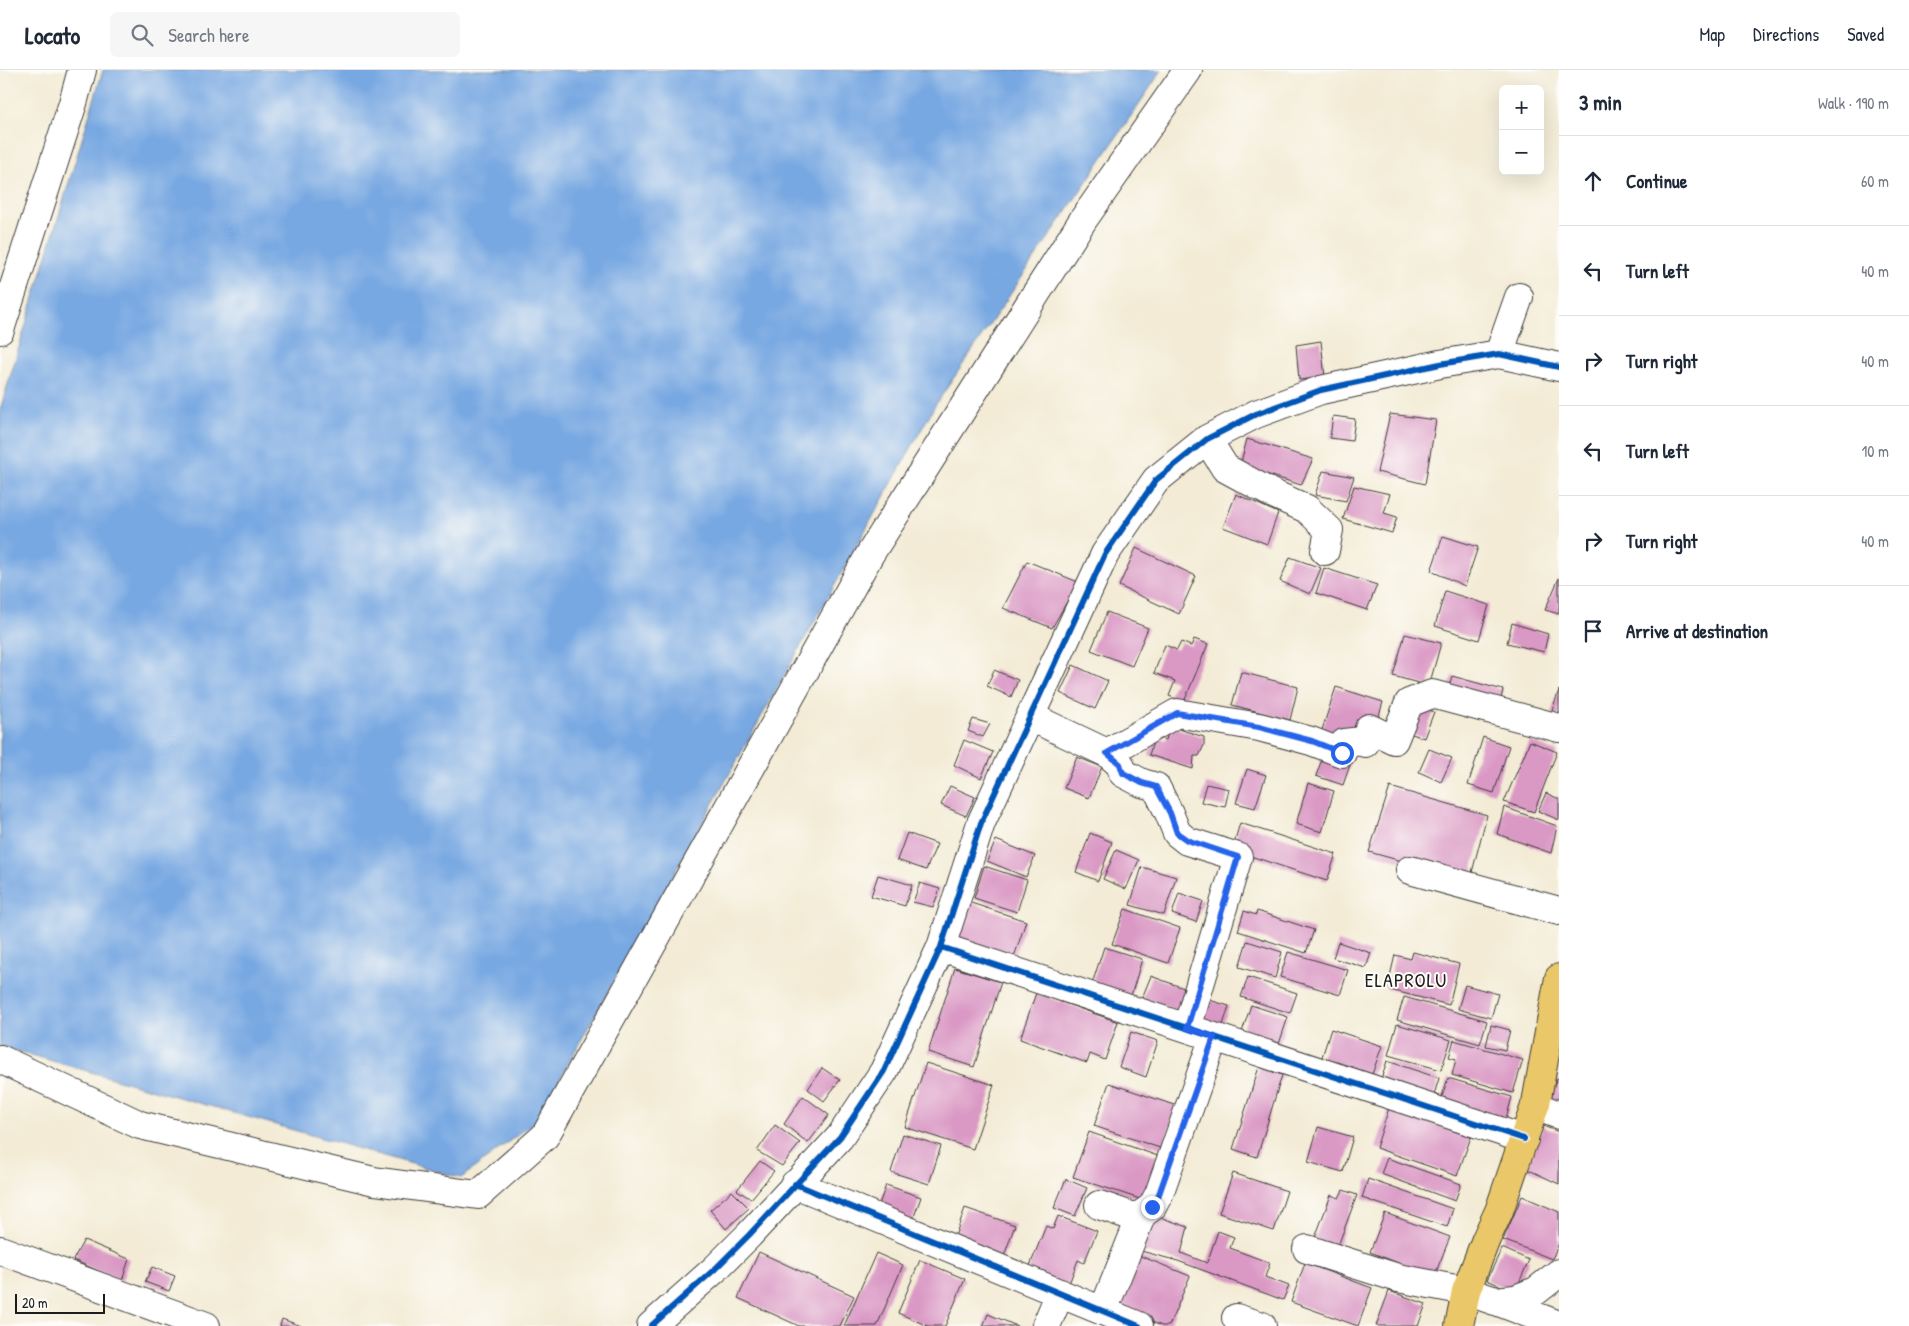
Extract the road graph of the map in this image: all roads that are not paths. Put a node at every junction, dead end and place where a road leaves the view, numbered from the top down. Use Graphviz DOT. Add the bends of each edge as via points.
graph roads {
  1 [pos="82,70"];
  2 [pos="1188,70"];
  3 [pos="1519,296"];
  4 [pos="0,330"];
  5 [pos="1499,354"];
  6 [pos="1559,367"];
  7 [pos="1207,439"];
  8 [pos="1325,551"];
  9 [pos="1031,717"];
  10 [pos="1559,728"];
  11 [pos="1107,753"];
  12 [pos="1410,870"];
  13 [pos="1559,911"];
  14 [pos="942,947"];
  15 [pos="1559,978"];
  16 [pos="1187,1028"];
  17 [pos="1214,1037"];
  18 [pos="0,1059"];
  19 [pos="1547,1110"];
  20 [pos="1524,1138"];
  21 [pos="795,1184"];
  22 [pos="1099,1205"];
  23 [pos="1140,1219"];
  24 [pos="1307,1249"];
  25 [pos="0,1250"];
  26 [pos="1559,1273"];
  27 [pos="1466,1291"];
  28 [pos="1060,1293"];
  29 [pos="1494,1301"];
  30 [pos="1103,1311"];
  31 [pos="1236,1318"];
  32 [pos="1559,1324"];
  33 [pos="206,1326"];
  34 [pos="651,1326"];
  35 [pos="1046,1326"];
  36 [pos="1139,1326"];
  37 [pos="1262,1326"];
  38 [pos="1459,1326"];
  1 -- 4 [label="street"];
  2 -- 18 [label="street" via="1084,220 870,554 545,1136 478,1195 374,1181 140,1124"];
  3 -- 5 [label="street"];
  5 -- 6 [label="street"];
  5 -- 7 [label="street" via="1321,390 1256,414"];
  7 -- 8 [label="street" via="1224,468 1307,509 1329,530"];
  7 -- 9 [label="street" via="1156,480 1105,554"];
  9 -- 11 [label="street"];
  9 -- 14 [label="street" via="981,824"];
  10 -- 11 [label="street" via="1432,694 1408,703 1394,740 1369,728 1365,743 1344,743 1342,753 1259,727 1177,713"];
  11 -- 16 [label="street" via="1120,764 1123,773 1156,787 1177,833 1187,840 1238,857"];
  12 -- 13 [label="street"];
  14 -- 16 [label="street"];
  14 -- 21 [label="street" via="884,1071 840,1136"];
  15 -- 19 [label="main road"];
  16 -- 17 [label="street"];
  17 -- 20 [label="street"];
  17 -- 23 [label="street" via="1159,1194"];
  19 -- 20 [label="main road"];
  20 -- 27 [label="main road"];
  21 -- 28 [label="street"];
  21 -- 34 [label="street" via="715,1269"];
  22 -- 23 [label="street"];
  23 -- 30 [label="street"];
  24 -- 27 [label="street" via="1398,1278"];
  25 -- 33 [label="street"];
  26 -- 29 [label="street" via="1536,1291 1515,1299"];
  27 -- 29 [label="street"];
  27 -- 38 [label="main road"];
  28 -- 30 [label="street"];
  28 -- 35 [label="street"];
  29 -- 32 [label="street"];
  30 -- 36 [label="street"];
  31 -- 37 [label="street"];
}
